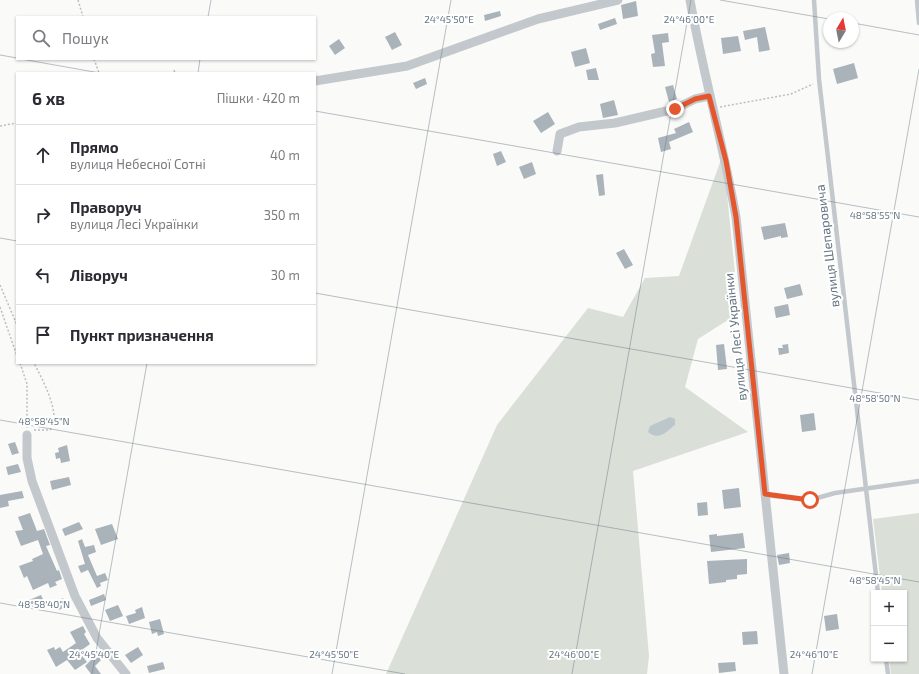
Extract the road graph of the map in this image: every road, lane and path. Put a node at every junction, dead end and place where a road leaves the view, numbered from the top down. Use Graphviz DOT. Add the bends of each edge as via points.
graph roads {
  1 [pos="78,0"];
  2 [pos="618,0"];
  3 [pos="690,0"];
  4 [pos="814,0"];
  5 [pos="917,0"];
  6 [pos="83,16"];
  7 [pos="919,22"];
  8 [pos="94,60"];
  9 [pos="99,72"];
  10 [pos="819,80"];
  11 [pos="316,81"];
  12 [pos="709,96"];
  13 [pos="713,109"];
  14 [pos="16,123"];
  15 [pos="0,126"];
  16 [pos="557,151"];
  17 [pos="0,285"];
  18 [pos="0,307"];
  19 [pos="16,323"];
  20 [pos="16,353"];
  21 [pos="20,364"];
  22 [pos="34,364"];
  23 [pos="27,432"];
  24 [pos="919,481"];
  25 [pos="866,490"];
  26 [pos="765,494"];
  27 [pos="878,590"];
  28 [pos="886,662"];
  29 [pos="126,674"];
  30 [pos="784,674"];
  31 [pos="888,674"];
  1 -- 6 [label="path"];
  2 -- 11 [label="street" via="538,19 407,66"];
  3 -- 12 [label="street, вулиця Лесі Українки"];
  4 -- 10 [label="lane, вулиця Шепаровича"];
  5 -- 7 [label="lane"];
  8 -- 9 [label="path"];
  10 -- 13 [label="path" via="791,94"];
  10 -- 25 [label="lane, вулиця Шепаровича"];
  12 -- 13 [label="street, вулиця Лесі Українки"];
  12 -- 16 [label="street" via="695,99 675,109 615,123 579,127 560,134"];
  13 -- 26 [label="street, вулиця Лесі Українки" via="736,217"];
  14 -- 15 [label="path"];
  17 -- 19 [label="path"];
  18 -- 20 [label="path"];
  21 -- 23 [label="path" via="27,384"];
  22 -- 23 [label="path" via="48,394 54,419 50,430"];
  23 -- 29 [label="street" via="27,458 32,481 75,596 97,638"];
  24 -- 25 [label="lane"];
  25 -- 26 [label="lane" via="835,493 810,500"];
  25 -- 27 [label="lane, вулиця Шепаровича"];
  26 -- 30 [label="street, вулиця Лесі Українки"];
  28 -- 31 [label="lane"];
}
